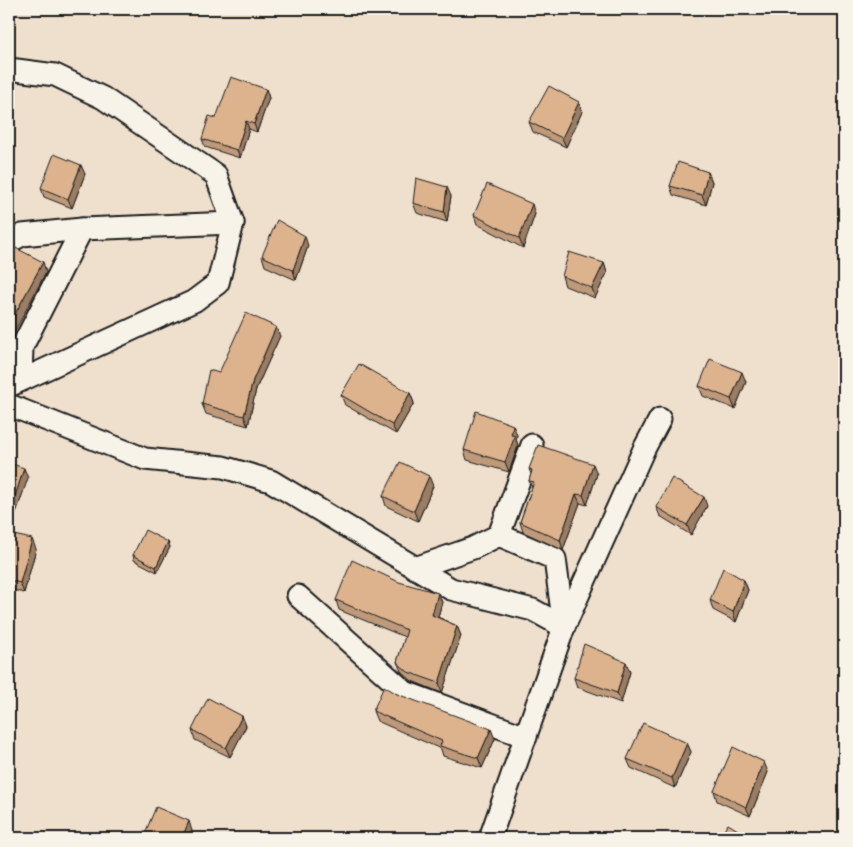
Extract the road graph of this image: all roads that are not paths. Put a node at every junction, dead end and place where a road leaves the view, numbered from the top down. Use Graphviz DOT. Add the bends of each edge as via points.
graph roads {
  1 [pos="9,69"];
  2 [pos="233,223"];
  3 [pos="82,228"];
  4 [pos="9,242"];
  5 [pos="15,383"];
  6 [pos="9,405"];
  7 [pos="660,419"];
  8 [pos="532,445"];
  9 [pos="499,535"];
  10 [pos="415,568"];
  11 [pos="298,596"];
  12 [pos="564,627"];
  13 [pos="526,736"];
  14 [pos="490,838"];
  1 -- 2 [label="street" via="55,75 103,98 216,175"];
  2 -- 3 [label="street"];
  2 -- 5 [label="street" via="218,283 194,301"];
  3 -- 4 [label="street" via="22,235"];
  3 -- 5 [label="street" via="22,347"];
  6 -- 10 [label="street" via="145,459 223,467 271,481"];
  7 -- 12 [label="street"];
  8 -- 9 [label="street"];
  9 -- 10 [label="street" via="473,548"];
  9 -- 12 [label="street" via="555,559"];
  10 -- 12 [label="street" via="451,589 533,610"];
  11 -- 13 [label="street" via="405,692"];
  12 -- 13 [label="street"];
  13 -- 14 [label="street"];
}
